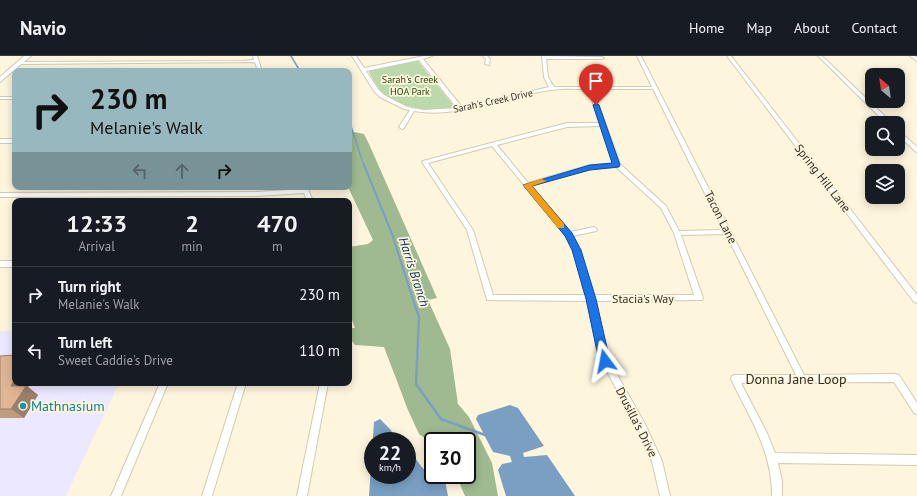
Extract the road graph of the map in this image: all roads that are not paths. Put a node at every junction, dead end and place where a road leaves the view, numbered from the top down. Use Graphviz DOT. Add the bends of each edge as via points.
graph roads {
  1 [pos="28,56"];
  2 [pos="354,56"];
  3 [pos="430,56"];
  4 [pos="485,56"];
  5 [pos="639,56"];
  6 [pos="729,56"];
  7 [pos="820,56"];
  8 [pos="912,56"];
  9 [pos="544,57"];
  10 [pos="256,58"];
  11 [pos="420,58"];
  12 [pos="602,58"];
  13 [pos="917,60"];
  14 [pos="20,63"];
  15 [pos="487,64"];
  16 [pos="14,68"];
  17 [pos="259,68"];
  18 [pos="12,70"];
  19 [pos="363,70"];
  20 [pos="0,80"];
  21 [pos="552,88"];
  22 [pos="590,88"];
  23 [pos="656,88"];
  24 [pos="0,98"];
  25 [pos="12,98"];
  26 [pos="414,109"];
  27 [pos="461,109"];
  28 [pos="882,116"];
  29 [pos="602,124"];
  30 [pos="402,126"];
  31 [pos="905,139"];
  32 [pos="0,141"];
  33 [pos="12,141"];
  34 [pos="492,144"];
  35 [pos="917,150"];
  36 [pos="617,165"];
  37 [pos="527,185"];
  38 [pos="295,190"];
  39 [pos="0,195"];
  40 [pos="594,229"];
  41 [pos="728,232"];
  42 [pos="676,233"];
  43 [pos="569,235"];
  44 [pos="0,264"];
  45 [pos="12,264"];
  46 [pos="591,299"];
  47 [pos="917,300"];
  48 [pos="802,379"];
  49 [pos="163,386"];
  50 [pos="241,386"];
  51 [pos="323,386"];
  52 [pos="917,410"];
  53 [pos="773,458"];
  54 [pos="917,460"];
  55 [pos="116,496"];
  56 [pos="207,496"];
  57 [pos="302,496"];
  58 [pos="665,496"];
  59 [pos="778,496"];
  1 -- 14 [label="main road"];
  2 -- 19 [label="street, Sarah's Creek Drive"];
  3 -- 11 [label="street"];
  4 -- 15 [label="street" via="488,59"];
  5 -- 23 [label="street, Tacon Lane"];
  6 -- 47 [label="street, Spring Hill Lane"];
  7 -- 28 [label="street"];
  8 -- 13 [label="street"];
  9 -- 12 [label="street"];
  9 -- 21 [label="street" via="546,77"];
  10 -- 14 [label="street" via="243,62"];
  10 -- 17 [label="street"];
  11 -- 19 [label="street"];
  11 -- 27 [label="street"];
  14 -- 16 [label="main road"];
  18 -- 20 [label="main road"];
  19 -- 26 [label="street, Sarah's Creek Drive" via="382,96 398,105"];
  21 -- 22 [label="street, Sarah's Creek Drive"];
  21 -- 27 [label="street, Sarah's Creek Drive"];
  22 -- 23 [label="street, Sarah's Creek Drive"];
  22 -- 29 [label="street"];
  23 -- 41 [label="street, Tacon Lane"];
  24 -- 25 [label="street"];
  26 -- 27 [label="street, Sarah's Creek Drive"];
  26 -- 30 [label="street"];
  29 -- 34 [label="street" via="567,125"];
  29 -- 36 [label="street"];
  31 -- 35 [label="street"];
  32 -- 33 [label="street"];
  34 -- 37 [label="street, Drusilla's Drive"];
  34 -- 46 [label="street, Stacia's Way" via="425,162 470,230 490,298"];
  36 -- 37 [label="street" via="590,167"];
  36 -- 42 [label="street" via="664,207"];
  37 -- 43 [label="street, Drusilla's Drive"];
  38 -- 39 [label="street" via="256,194"];
  40 -- 43 [label="street"];
  41 -- 42 [label="street"];
  41 -- 48 [label="street, Tacon Lane"];
  42 -- 46 [label="street, Stacia's Way" via="699,298"];
  43 -- 46 [label="street, Drusilla's Drive"];
  44 -- 45 [label="street"];
  46 -- 58 [label="street, Drusilla's Drive" via="605,361 643,429 657,461"];
  48 -- 52 [label="street, Donna Jane Loop" via="896,378"];
  48 -- 53 [label="street, Donna Jane Loop" via="735,379"];
  49 -- 55 [label="street"];
  50 -- 56 [label="street"];
  51 -- 57 [label="street"];
  53 -- 54 [label="street"];
  53 -- 59 [label="street, Donna Jane Loop"];
}
